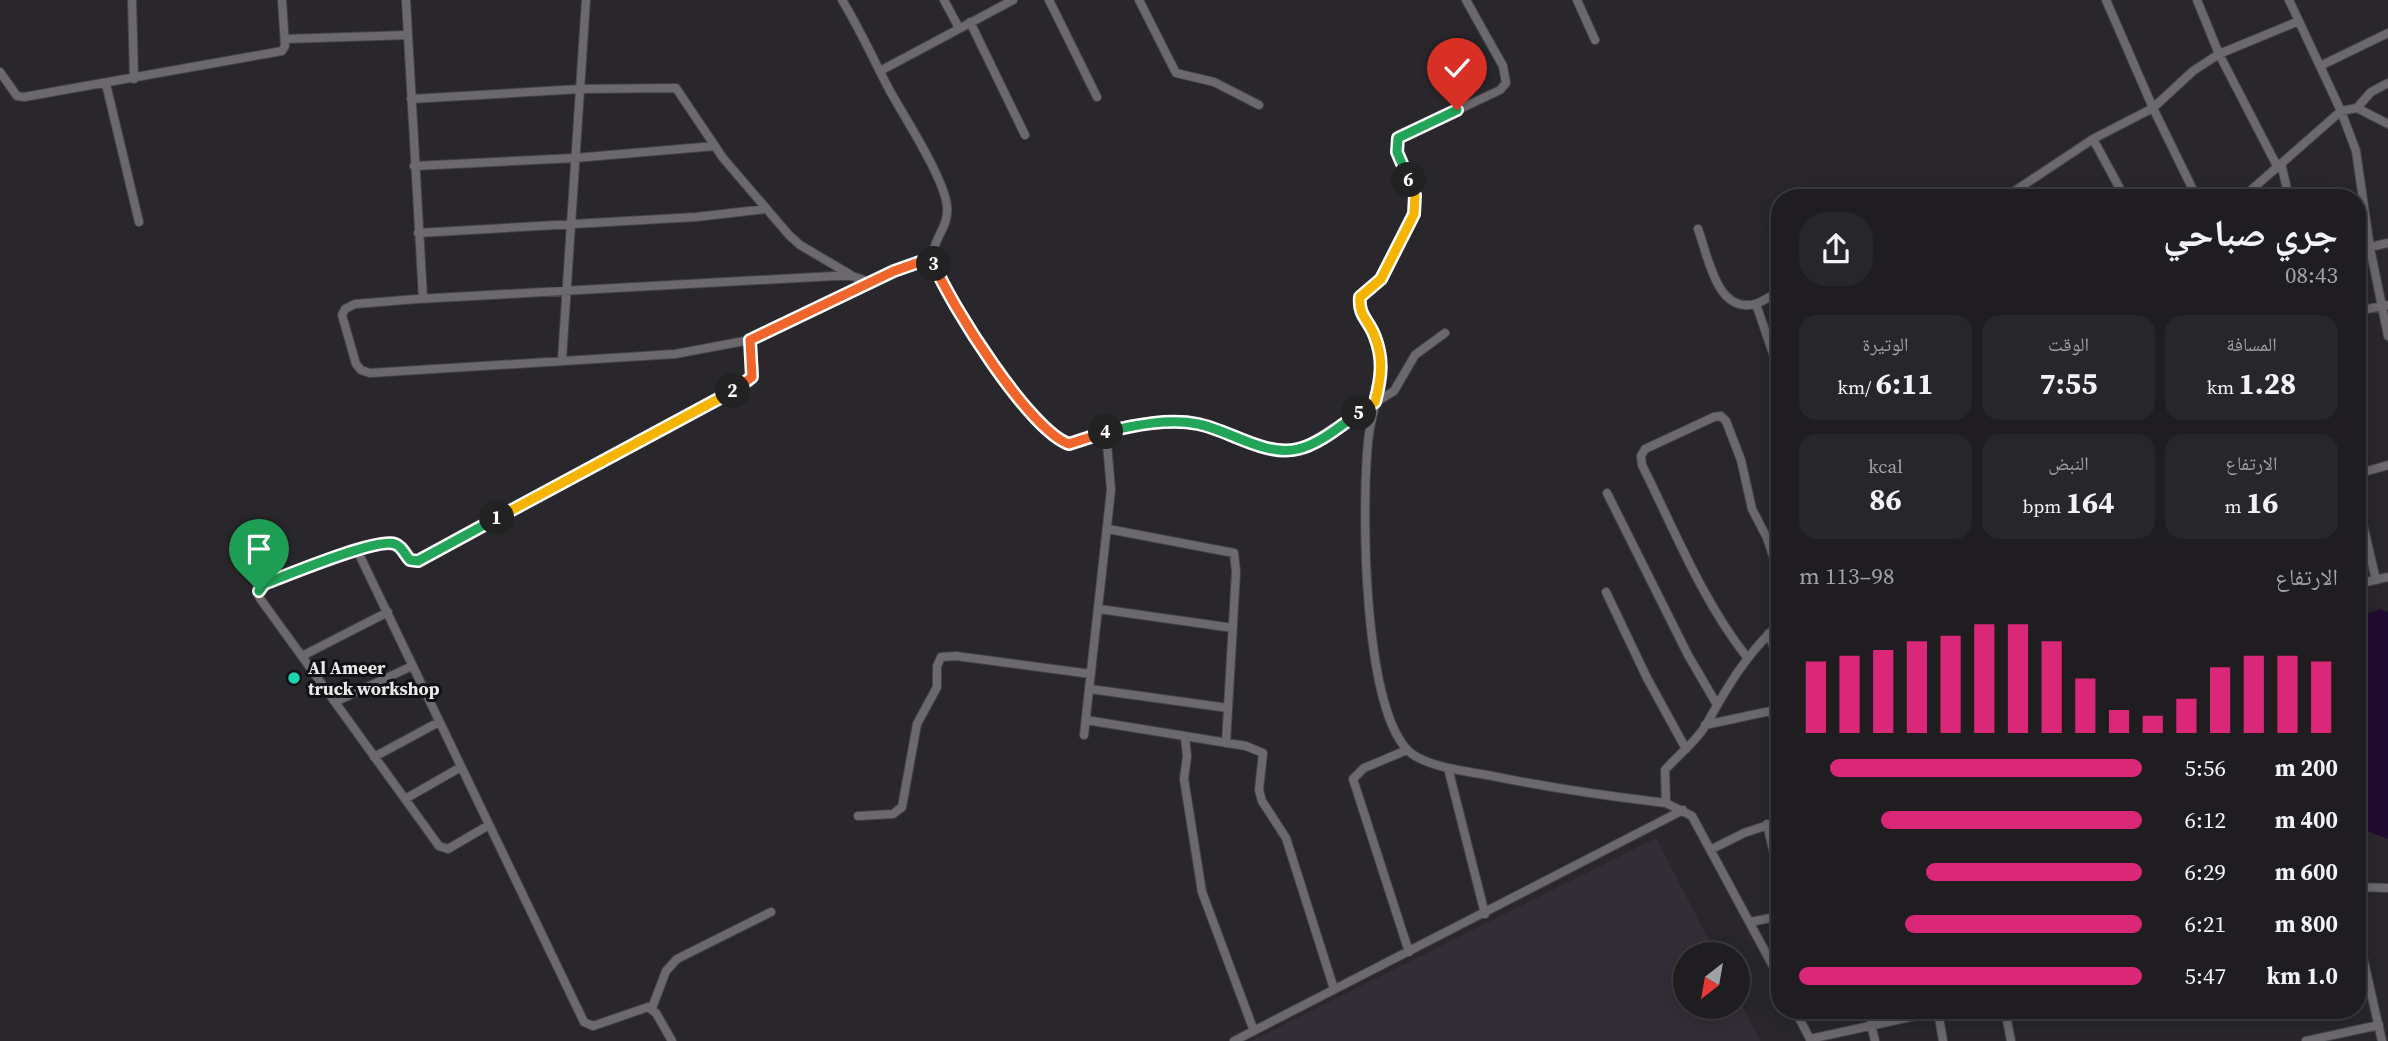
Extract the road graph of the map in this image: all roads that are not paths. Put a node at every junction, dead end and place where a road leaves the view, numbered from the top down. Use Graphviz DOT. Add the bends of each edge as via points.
graph roads {
  1 [pos="132,0"];
  2 [pos="282,0"];
  3 [pos="406,0"];
  4 [pos="586,0"];
  5 [pos="842,0"];
  6 [pos="944,0"];
  7 [pos="1013,0"];
  8 [pos="1049,0"];
  9 [pos="1139,0"];
  10 [pos="1466,0"];
  11 [pos="1577,0"];
  12 [pos="2106,0"];
  13 [pos="2197,0"];
  14 [pos="2301,0"];
  15 [pos="2290,2"];
  16 [pos="2299,21"];
  17 [pos="970,22"];
  18 [pos="958,28"];
  19 [pos="2388,33"];
  20 [pos="408,35"];
  21 [pos="285,39"];
  22 [pos="1595,40"];
  23 [pos="2219,54"];
  24 [pos="2320,66"];
  25 [pos="880,71"];
  26 [pos="0,72"];
  27 [pos="134,79"];
  28 [pos="2388,83"];
  29 [pos="106,84"];
  30 [pos="580,89"];
  31 [pos="1097,97"];
  32 [pos="411,99"];
  33 [pos="1259,105"];
  34 [pos="2153,108"];
  35 [pos="2357,108"];
  36 [pos="2341,111"];
  37 [pos="2388,124"];
  38 [pos="1025,135"];
  39 [pos="2093,139"];
  40 [pos="715,146"];
  41 [pos="575,158"];
  42 [pos="2279,165"];
  43 [pos="414,166"];
  44 [pos="2025,189"];
  45 [pos="2120,189"];
  46 [pos="2193,189"];
  47 [pos="2252,189"];
  48 [pos="2286,189"];
  49 [pos="2361,189"];
  50 [pos="766,209"];
  51 [pos="2366,220"];
  52 [pos="139,222"];
  53 [pos="571,223"];
  54 [pos="1698,229"];
  55 [pos="418,233"];
  56 [pos="2388,243"];
  57 [pos="2370,248"];
  58 [pos="2366,249"];
  59 [pos="931,258"];
  60 [pos="852,275"];
  61 [pos="869,282"];
  62 [pos="567,290"];
  63 [pos="1771,296"];
  64 [pos="423,299"];
  65 [pos="1756,304"];
  66 [pos="2384,306"];
  67 [pos="2366,309"];
  68 [pos="1444,333"];
  69 [pos="2388,337"];
  70 [pos="750,340"];
  71 [pos="1771,348"];
  72 [pos="562,359"];
  73 [pos="1375,402"];
  74 [pos="1106,432"];
  75 [pos="2388,465"];
  76 [pos="2366,471"];
  77 [pos="1607,493"];
  78 [pos="1108,529"];
  79 [pos="2366,537"];
  80 [pos="357,550"];
  81 [pos="1771,550"];
  82 [pos="2388,577"];
  83 [pos="2376,580"];
  84 [pos="2366,582"];
  85 [pos="1606,592"];
  86 [pos="1099,609"];
  87 [pos="388,612"];
  88 [pos="1233,628"];
  89 [pos="1769,633"];
  90 [pos="1771,639"];
  91 [pos="302,656"];
  92 [pos="1746,656"];
  93 [pos="412,666"];
  94 [pos="1091,674"];
  95 [pos="1090,689"];
  96 [pos="335,702"];
  97 [pos="1716,703"];
  98 [pos="1228,708"];
  99 [pos="1771,710"];
  100 [pos="1086,720"];
  101 [pos="439,722"];
  102 [pos="1705,725"];
  103 [pos="1084,735"];
  104 [pos="1185,738"];
  105 [pos="1203,740"];
  106 [pos="1226,743"];
  107 [pos="1686,749"];
  108 [pos="1407,750"];
  109 [pos="1187,756"];
  110 [pos="374,757"];
  111 [pos="461,767"];
  112 [pos="1448,768"];
  113 [pos="405,799"];
  114 [pos="1666,803"];
  115 [pos="1683,810"];
  116 [pos="858,816"];
  117 [pos="1771,823"];
  118 [pos="1768,824"];
  119 [pos="489,825"];
  120 [pos="1771,838"];
  121 [pos="1712,849"];
  122 [pos="2366,887"];
  123 [pos="2388,888"];
  124 [pos="771,912"];
  125 [pos="1485,914"];
  126 [pos="1771,918"];
  127 [pos="1751,922"];
  128 [pos="1409,952"];
  129 [pos="1771,961"];
  130 [pos="2366,969"];
  131 [pos="1334,989"];
  132 [pos="652,1009"];
  133 [pos="1800,1019"];
  134 [pos="1896,1019"];
  135 [pos="1941,1019"];
  136 [pos="2007,1019"];
  137 [pos="1871,1024"];
  138 [pos="2379,1025"];
  139 [pos="1254,1031"];
  140 [pos="1811,1040"];
  141 [pos="672,1041"];
  142 [pos="1234,1041"];
  143 [pos="1875,1041"];
  144 [pos="1943,1041"];
  145 [pos="2011,1041"];
  146 [pos="2306,1041"];
  147 [pos="2382,1041"];
  1 -- 27 [label="street"];
  2 -- 21 [label="street"];
  3 -- 20 [label="street"];
  4 -- 30 [label="street"];
  5 -- 25 [label="street"];
  6 -- 18 [label="street"];
  7 -- 17 [label="street"];
  8 -- 31 [label="street"];
  9 -- 33 [label="street" via="1176,73 1214,82"];
  10 -- 73 [label="street" via="1503,66 1507,83 1398,138 1397,152 1416,206 1381,279 1360,297 1360,315 1375,336 1382,365"];
  11 -- 22 [label="street"];
  12 -- 34 [label="street"];
  13 -- 23 [label="street"];
  14 -- 15 [label="street"];
  15 -- 16 [label="street"];
  16 -- 23 [label="street"];
  16 -- 24 [label="street"];
  17 -- 18 [label="street"];
  17 -- 38 [label="street"];
  18 -- 25 [label="street"];
  19 -- 24 [label="street"];
  20 -- 21 [label="street"];
  20 -- 32 [label="street"];
  21 -- 27 [label="street" via="282,51"];
  23 -- 34 [label="street"];
  23 -- 42 [label="street"];
  24 -- 36 [label="street"];
  25 -- 59 [label="street" via="947,204"];
  26 -- 29 [label="street" via="20,97"];
  27 -- 29 [label="street"];
  28 -- 35 [label="street" via="2371,92"];
  29 -- 52 [label="street"];
  30 -- 32 [label="street"];
  30 -- 40 [label="street" via="677,88"];
  30 -- 41 [label="street"];
  32 -- 43 [label="street"];
  34 -- 39 [label="street"];
  34 -- 46 [label="street"];
  35 -- 36 [label="street"];
  35 -- 37 [label="street"];
  36 -- 42 [label="street"];
  36 -- 49 [label="street" via="2356,151"];
  39 -- 44 [label="street"];
  39 -- 45 [label="street"];
  40 -- 41 [label="street"];
  40 -- 50 [label="street"];
  41 -- 43 [label="street"];
  41 -- 53 [label="street"];
  42 -- 47 [label="street"];
  42 -- 48 [label="street"];
  43 -- 55 [label="street"];
  50 -- 53 [label="street"];
  50 -- 60 [label="street" via="800,245"];
  51 -- 57 [label="street"];
  53 -- 55 [label="street"];
  53 -- 62 [label="street"];
  54 -- 65 [label="street" via="1721,292 1740,304"];
  55 -- 64 [label="street"];
  56 -- 57 [label="street"];
  57 -- 58 [label="street"];
  57 -- 66 [label="street"];
  59 -- 61 [label="street"];
  59 -- 74 [label="street" via="1025,409 1069,444"];
  60 -- 61 [label="street"];
  60 -- 62 [label="street"];
  61 -- 70 [label="street"];
  62 -- 64 [label="street"];
  62 -- 72 [label="street"];
  63 -- 65 [label="street"];
  64 -- 72 [label="street" via="355,304 345,309 343,324 361,370"];
  65 -- 71 [label="street"];
  66 -- 67 [label="street"];
  66 -- 69 [label="street"];
  68 -- 73 [label="street" via="1415,355 1398,386"];
  70 -- 72 [label="street" via="675,354"];
  70 -- 80 [label="street" via="754,370 750,382 422,559 410,560 393,543"];
  73 -- 74 [label="street" via="1301,449 1235,438 1199,424 1132,426"];
  73 -- 108 [label="street" via="1369,435 1364,566 1380,685 1390,722"];
  74 -- 78 [label="street" via="1111,490"];
  75 -- 76 [label="street"];
  77 -- 97 [label="street"];
  78 -- 86 [label="street"];
  78 -- 88 [label="street" via="1234,553"];
  79 -- 83 [label="street"];
  80 -- 87 [label="street"];
  80 -- 91 [label="street" via="261,587 259,597"];
  81 -- 92 [label="street" via="1752,509 1727,421 1721,416 1645,449 1642,465 1699,580"];
  82 -- 83 [label="street"];
  83 -- 84 [label="street"];
  85 -- 107 [label="street"];
  86 -- 88 [label="street"];
  86 -- 94 [label="street"];
  87 -- 91 [label="street"];
  87 -- 93 [label="street"];
  88 -- 98 [label="street"];
  89 -- 90 [label="street"];
  89 -- 92 [label="street"];
  91 -- 96 [label="street"];
  92 -- 97 [label="street"];
  93 -- 96 [label="street"];
  93 -- 101 [label="street"];
  94 -- 95 [label="street"];
  94 -- 116 [label="street" via="942,657 937,687 917,724 902,807 893,814"];
  95 -- 98 [label="street"];
  95 -- 100 [label="street"];
  96 -- 110 [label="street"];
  97 -- 102 [label="street"];
  98 -- 106 [label="street"];
  99 -- 102 [label="street"];
  100 -- 103 [label="street"];
  100 -- 104 [label="street"];
  101 -- 110 [label="street"];
  101 -- 111 [label="street"];
  102 -- 107 [label="street"];
  104 -- 105 [label="street"];
  104 -- 109 [label="street"];
  105 -- 106 [label="street"];
  105 -- 109 [label="street"];
  106 -- 131 [label="street" via="1263,753 1262,800 1286,838"];
  107 -- 114 [label="street" via="1665,770"];
  108 -- 112 [label="street"];
  108 -- 128 [label="street" via="1364,768 1353,779"];
  109 -- 139 [label="street" via="1184,779 1202,892"];
  110 -- 113 [label="street"];
  111 -- 113 [label="street"];
  111 -- 119 [label="street"];
  112 -- 114 [label="street"];
  112 -- 125 [label="street"];
  113 -- 119 [label="street" via="445,849"];
  114 -- 115 [label="street"];
  115 -- 121 [label="street" via="1692,816"];
  115 -- 125 [label="street"];
  117 -- 118 [label="street"];
  118 -- 120 [label="street"];
  118 -- 121 [label="street"];
  119 -- 132 [label="street" via="586,1025 644,1007"];
  121 -- 127 [label="street"];
  122 -- 123 [label="street"];
  124 -- 132 [label="street" via="677,960 666,971"];
  125 -- 128 [label="street"];
  126 -- 127 [label="street"];
  127 -- 129 [label="street"];
  128 -- 131 [label="street"];
  130 -- 138 [label="street"];
  131 -- 139 [label="street"];
  132 -- 141 [label="street"];
  133 -- 140 [label="street"];
  134 -- 137 [label="street"];
  135 -- 144 [label="street"];
  136 -- 145 [label="street"];
  137 -- 140 [label="street"];
  137 -- 143 [label="street"];
  138 -- 146 [label="street"];
  138 -- 147 [label="street"];
  139 -- 142 [label="street"];
}
